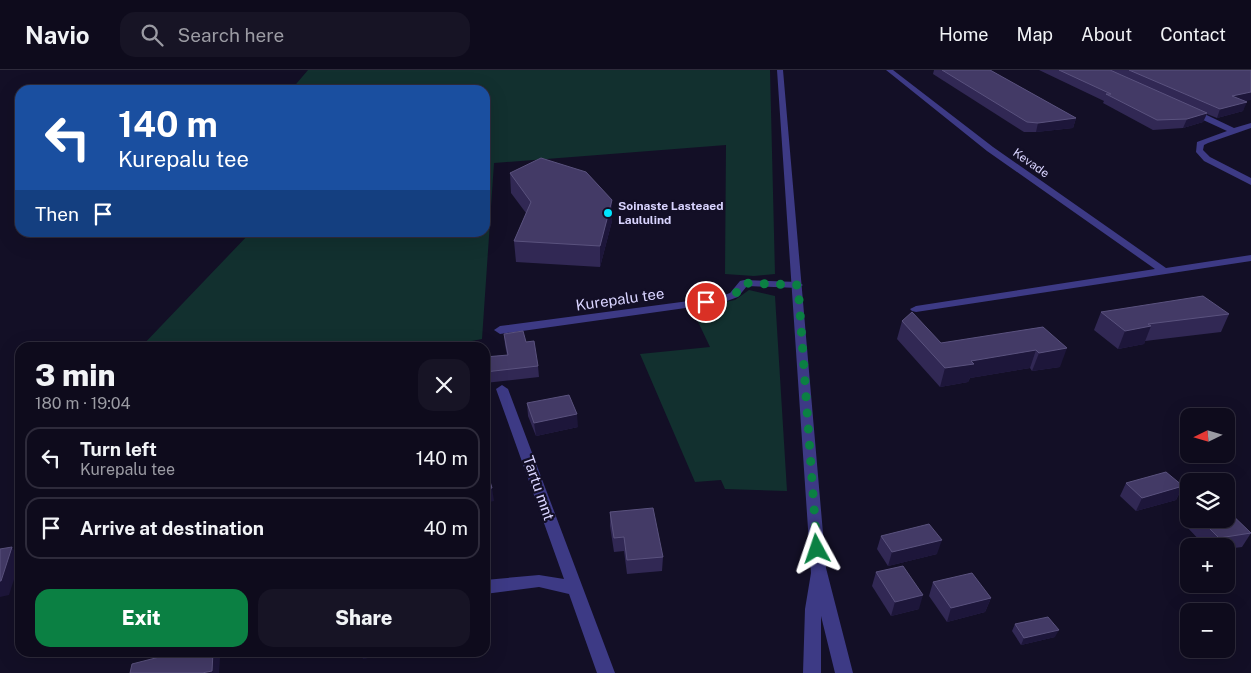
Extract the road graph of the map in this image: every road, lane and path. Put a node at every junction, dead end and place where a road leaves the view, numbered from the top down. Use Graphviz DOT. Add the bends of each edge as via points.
graph roads {
  1 [pos="780,70"];
  2 [pos="889,70"];
  3 [pos="1180,106"];
  4 [pos="1251,125"];
  5 [pos="1234,131"];
  6 [pos="1251,182"];
  7 [pos="1251,258"];
  8 [pos="1164,271"];
  9 [pos="798,285"];
  10 [pos="916,309"];
  11 [pos="500,330"];
  12 [pos="502,389"];
  13 [pos="818,568"];
  14 [pos="490,586"];
  15 [pos="573,588"];
  16 [pos="606,673"];
  17 [pos="812,673"];
  18 [pos="844,673"];
  1 -- 9 [label="street"];
  2 -- 8 [label="street, Kevade" via="949,121"];
  3 -- 5 [label="street"];
  4 -- 5 [label="street"];
  5 -- 6 [label="street" via="1205,141 1199,150 1207,159"];
  7 -- 8 [label="street"];
  8 -- 10 [label="street"];
  9 -- 11 [label="street, Kurepalu tee" via="744,283 734,295 722,300"];
  9 -- 13 [label="street"];
  12 -- 15 [label="street, Tartu mnt"];
  13 -- 17 [label="street" via="813,608"];
  13 -- 18 [label="street"];
  14 -- 15 [label="street" via="539,581"];
  15 -- 16 [label="street, Tartu mnt"];
}
